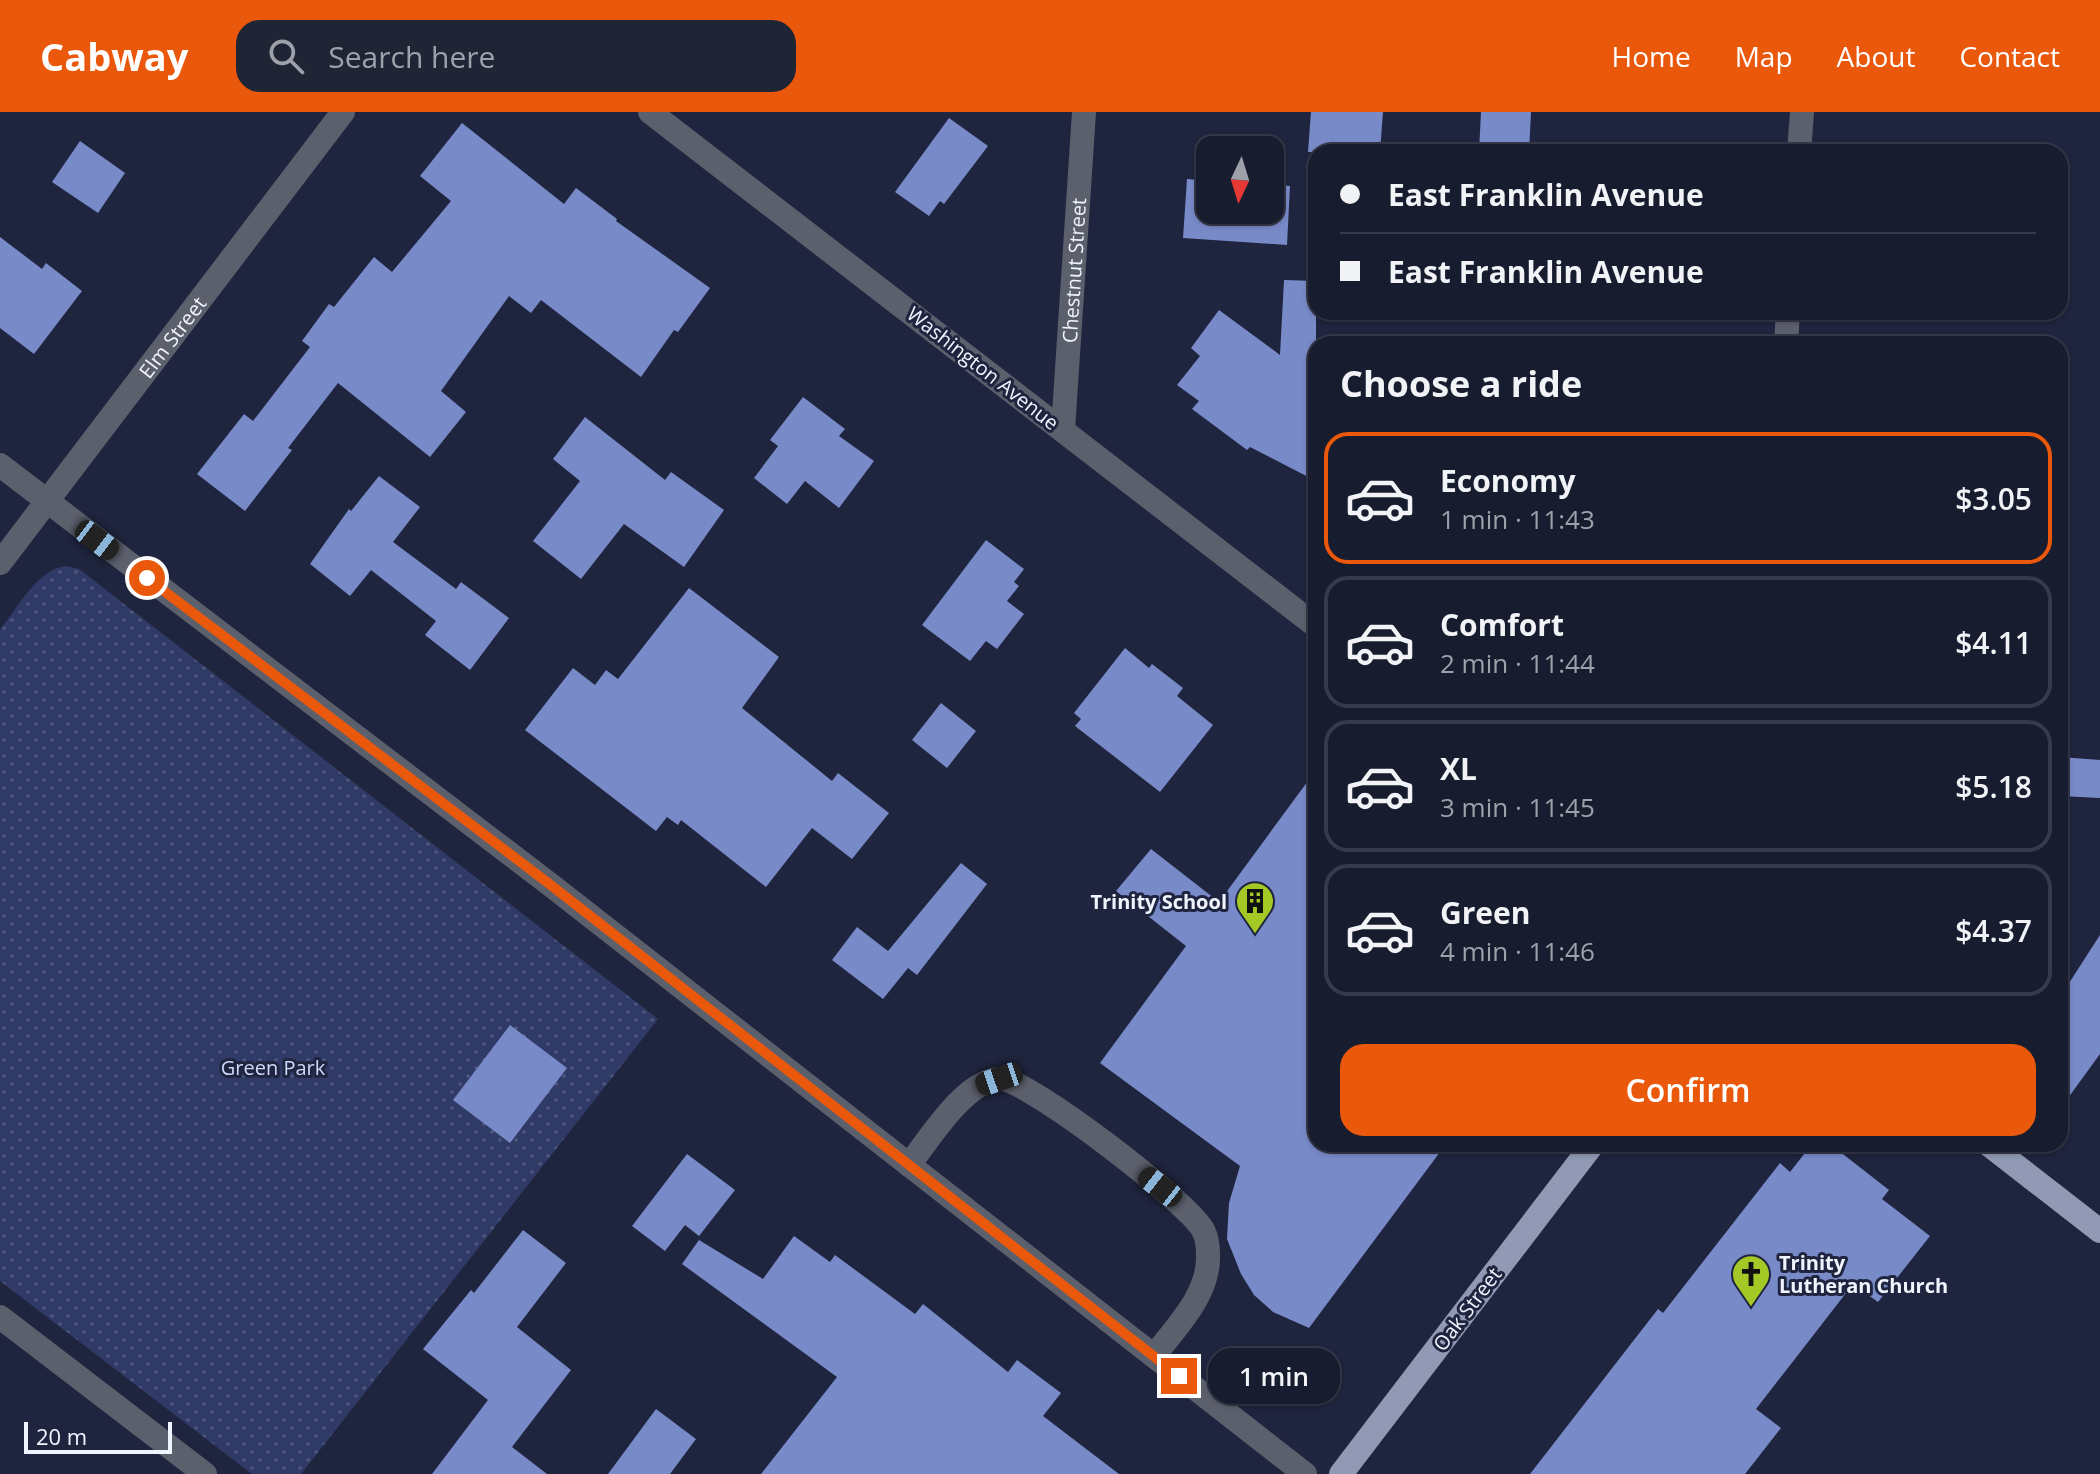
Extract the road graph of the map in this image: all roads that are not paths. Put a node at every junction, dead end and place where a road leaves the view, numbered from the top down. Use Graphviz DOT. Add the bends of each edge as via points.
graph roads {
  1 [pos="343,112"];
  2 [pos="650,112"];
  3 [pos="1084,112"];
  4 [pos="1802,112"];
  5 [pos="1800,144"];
  6 [pos="1063,430"];
  7 [pos="0,465"];
  8 [pos="47,502"];
  9 [pos="0,563"];
  10 [pos="1308,620"];
  11 [pos="1587,1152"];
  12 [pos="1998,1152"];
  13 [pos="909,1165"];
  14 [pos="2100,1231"];
  15 [pos="0,1317"];
  16 [pos="1154,1356"];
  17 [pos="205,1474"];
  18 [pos="1305,1474"];
  19 [pos="1341,1474"];
  1 -- 8 [label="street, Elm Street"];
  2 -- 6 [label="street, Washington Avenue"];
  3 -- 6 [label="street, Chestnut Street"];
  4 -- 5 [label="street"];
  6 -- 10 [label="street, Washington Avenue"];
  7 -- 8 [label="street"];
  8 -- 9 [label="street, Elm Street"];
  8 -- 13 [label="street"];
  11 -- 19 [label="main road, Oak Street"];
  12 -- 14 [label="main road"];
  13 -- 16 [label="street"];
  13 -- 16 [label="street" via="951,1109 981,1085 999,1079 1056,1106 1160,1187 1204,1230 1208,1255 1196,1299"];
  15 -- 17 [label="street"];
  16 -- 18 [label="street"];
}
